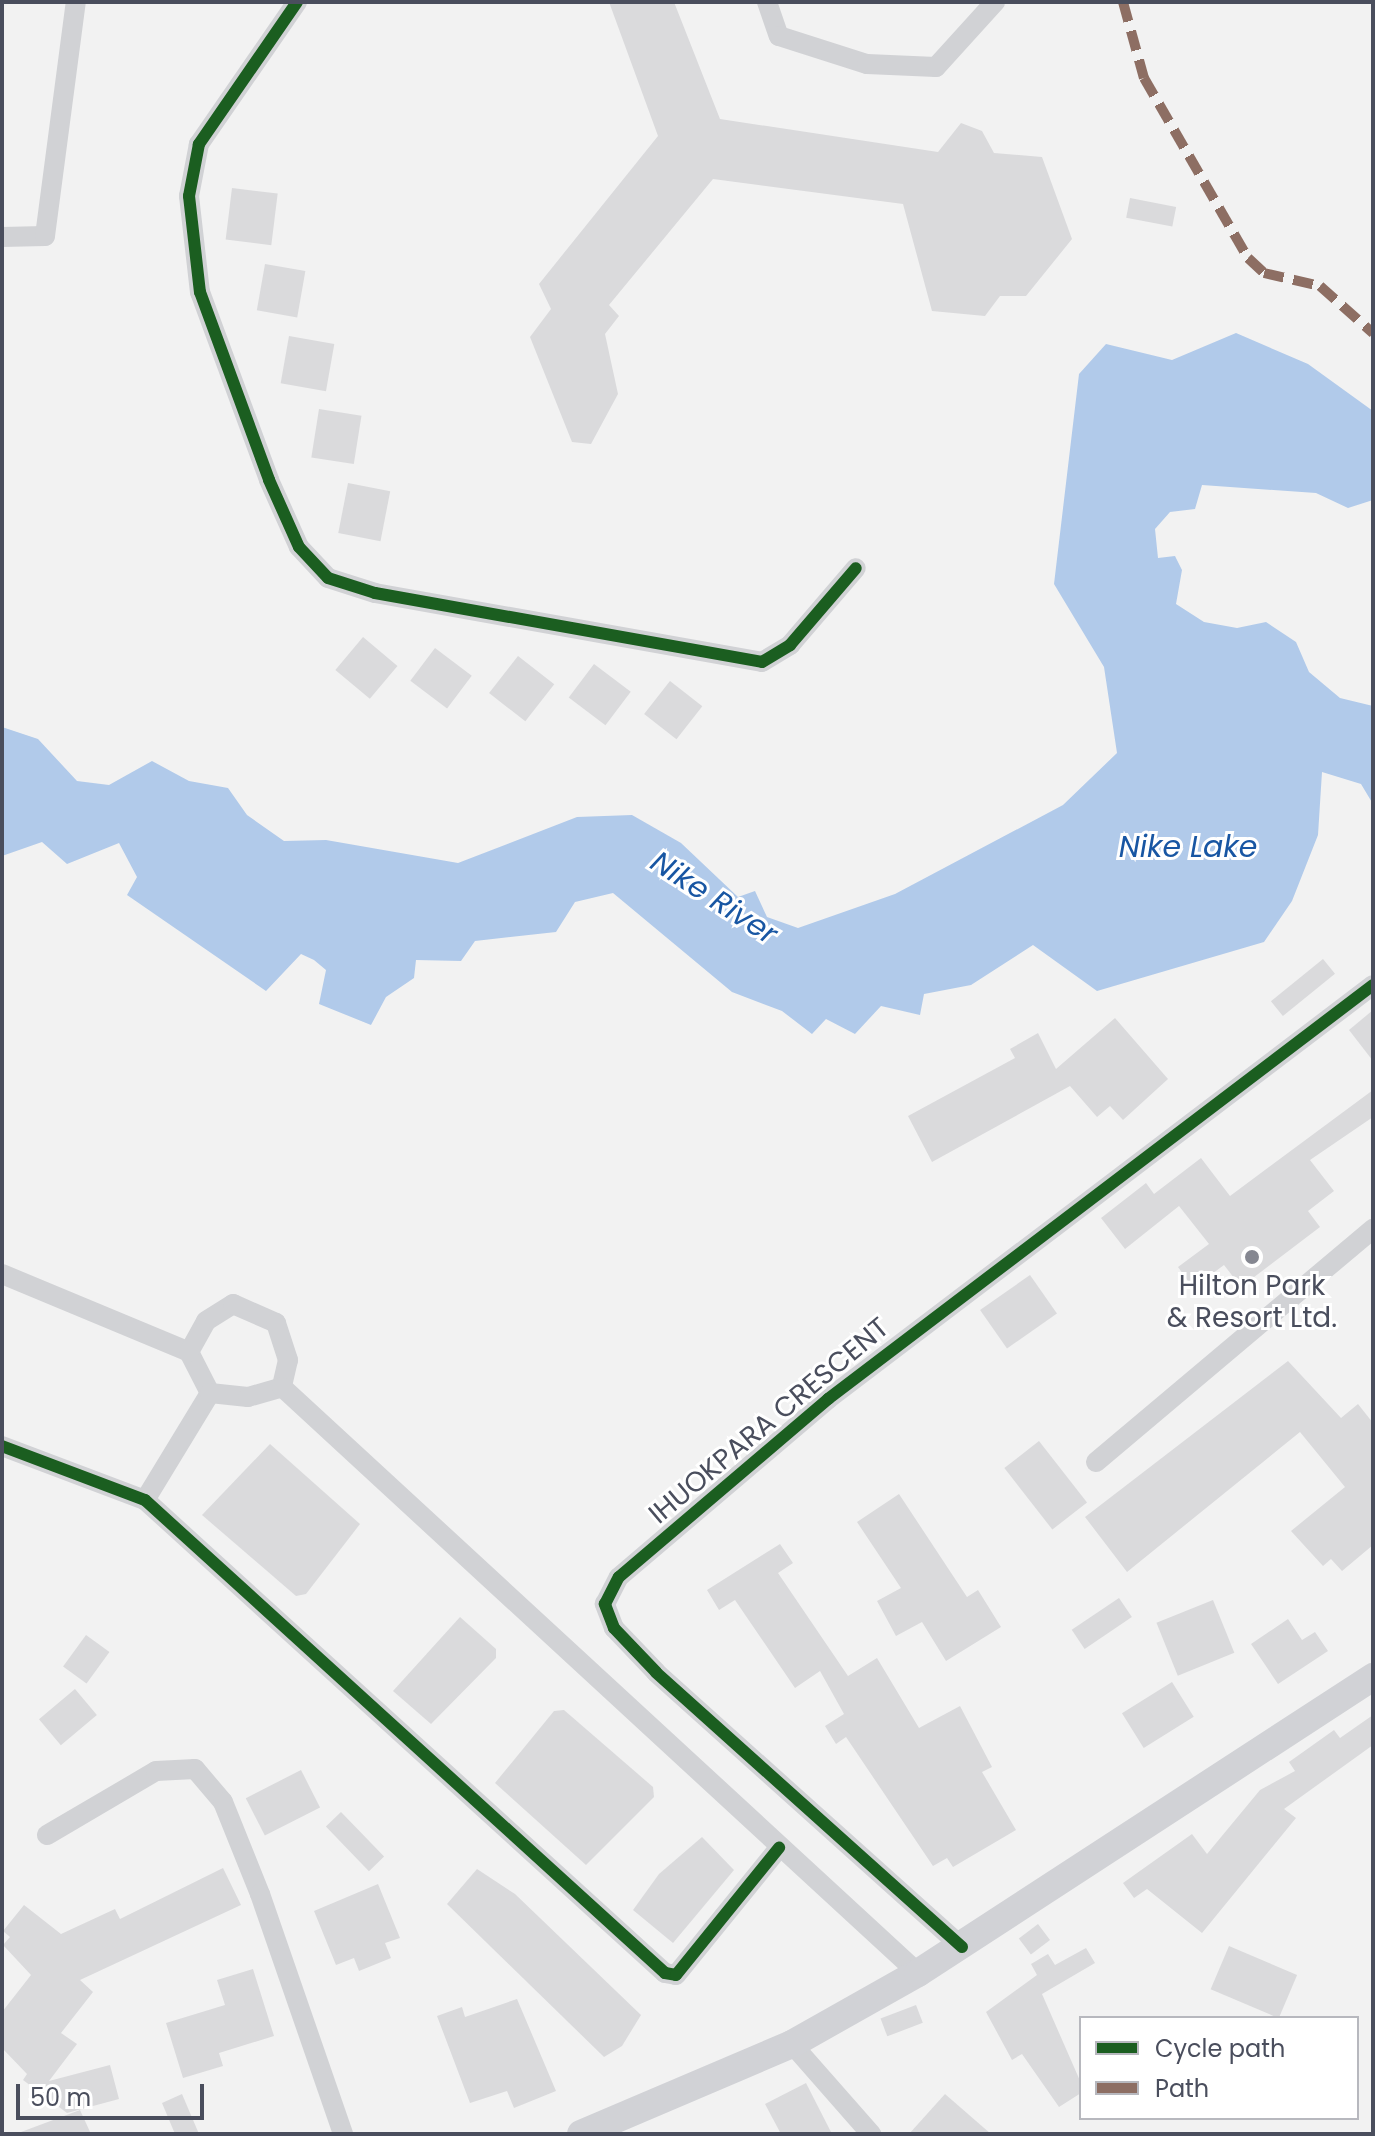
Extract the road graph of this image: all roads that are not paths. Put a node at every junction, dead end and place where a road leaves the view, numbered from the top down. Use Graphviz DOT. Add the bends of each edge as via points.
graph roads {
  1 [pos="76,2"];
  2 [pos="297,2"];
  3 [pos="767,2"];
  4 [pos="995,2"];
  5 [pos="2,237"];
  6 [pos="856,568"];
  7 [pos="1373,985"];
  8 [pos="1373,1229"];
  9 [pos="2,1274"];
  10 [pos="189,1352"];
  11 [pos="282,1387"];
  12 [pos="210,1393"];
  13 [pos="2,1446"];
  14 [pos="1096,1462"];
  15 [pos="145,1500"];
  16 [pos="1373,1677"];
  17 [pos="47,1835"];
  18 [pos="779,1848"];
  19 [pos="962,1947"];
  20 [pos="918,1973"];
  21 [pos="792,2044"];
  22 [pos="343,2134"];
  23 [pos="581,2134"];
  24 [pos="871,2134"];
  1 -- 5 [label="street" via="45,236"];
  2 -- 6 [label="street" via="199,144 189,196 211,321 299,547 328,578 375,593 762,662 790,645"];
  3 -- 4 [label="street" via="779,36 867,64 936,67"];
  7 -- 19 [label="street, IHUOKPARA CRESCENT" via="828,1399 619,1577 605,1604 614,1628 656,1672"];
  8 -- 14 [label="street"];
  9 -- 10 [label="street"];
  10 -- 11 [label="street" via="206,1321 233,1304 276,1323 288,1360"];
  10 -- 12 [label="street"];
  11 -- 12 [label="street" via="248,1397"];
  11 -- 18 [label="street"];
  12 -- 15 [label="street"];
  13 -- 15 [label="street"];
  15 -- 18 [label="street" via="665,1973 676,1975"];
  16 -- 19 [label="street"];
  17 -- 22 [label="street" via="156,1771 180,1764 195,1769 223,1802"];
  18 -- 20 [label="street"];
  19 -- 20 [label="street"];
  20 -- 21 [label="street"];
  21 -- 23 [label="street"];
  21 -- 24 [label="street"];
}
